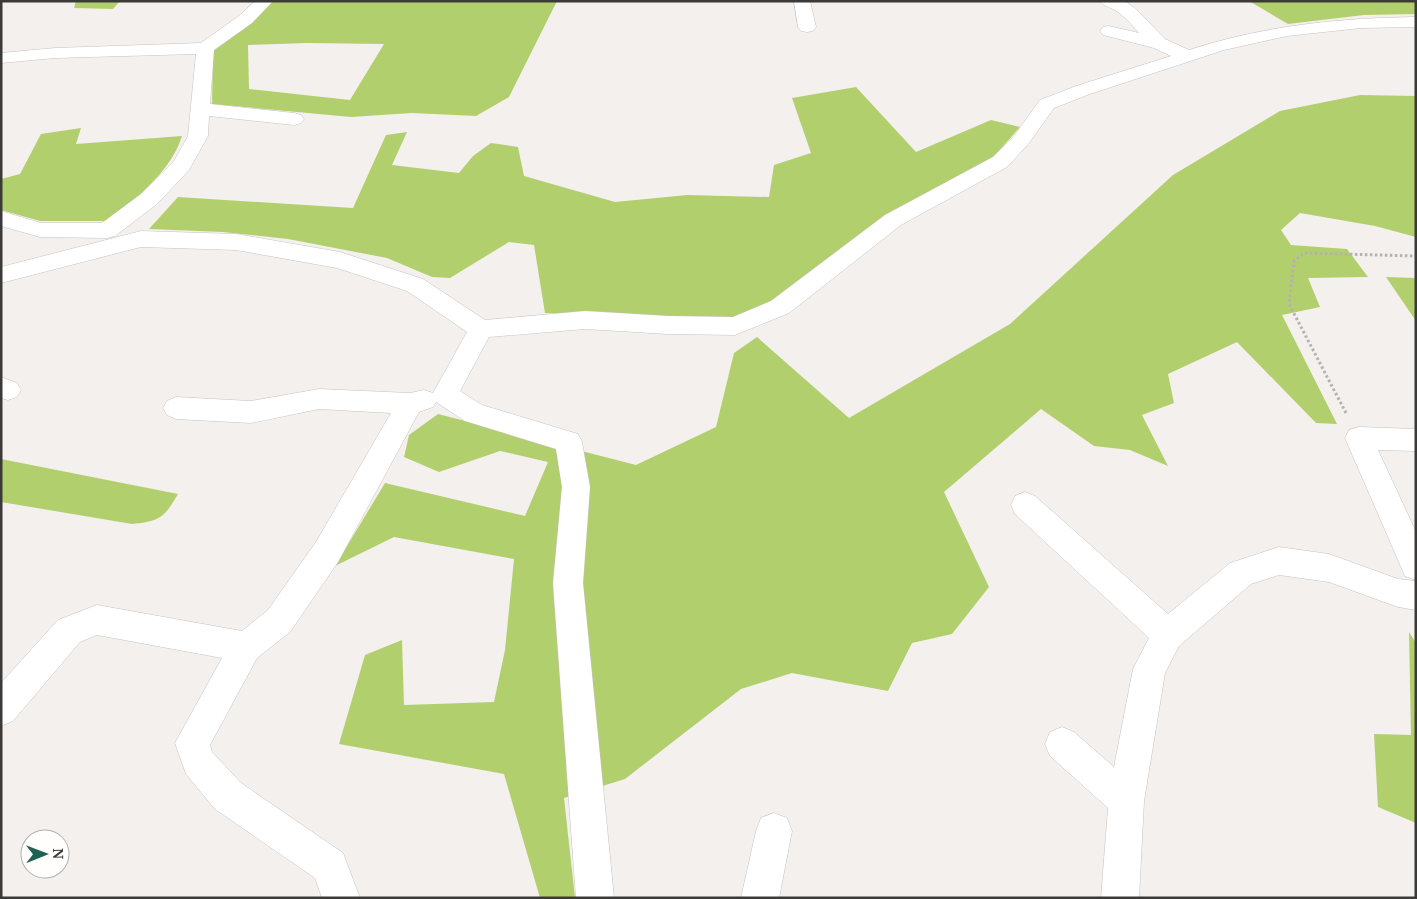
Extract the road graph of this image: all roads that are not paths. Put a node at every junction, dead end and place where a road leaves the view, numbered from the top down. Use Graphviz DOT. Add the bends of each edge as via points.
graph roads {
  1 [pos="265,1"];
  2 [pos="802,1"];
  3 [pos="1108,1"];
  4 [pos="1416,22"];
  5 [pos="807,27"];
  6 [pos="1109,31"];
  7 [pos="1160,44"];
  8 [pos="205,48"];
  9 [pos="1188,56"];
  10 [pos="1,58"];
  11 [pos="200,109"];
  12 [pos="294,119"];
  13 [pos="1,218"];
  14 [pos="113,238"];
  15 [pos="1,275"];
  16 [pos="481,329"];
  17 [pos="445,395"];
  18 [pos="410,403"];
  19 [pos="176,408"];
  20 [pos="1416,440"];
  21 [pos="1025,505"];
  22 [pos="1416,566"];
  23 [pos="1416,596"];
  24 [pos="1168,635"];
  25 [pos="246,647"];
  26 [pos="1,709"];
  27 [pos="1062,744"];
  28 [pos="1126,801"];
  29 [pos="774,831"];
  30 [pos="341,898"];
  31 [pos="595,898"];
  32 [pos="760,898"];
  33 [pos="1120,898"];
  1 -- 8 [label="street"];
  2 -- 5 [label="street"];
  3 -- 7 [label="street" via="1130,12"];
  4 -- 9 [label="street" via="1362,23 1287,31"];
  6 -- 7 [label="street"];
  7 -- 9 [label="street"];
  8 -- 10 [label="street"];
  8 -- 11 [label="street"];
  9 -- 16 [label="street" via="1047,104 1022,139 1000,162 894,220 780,307 735,326 585,320"];
  11 -- 12 [label="street"];
  11 -- 14 [label="street" via="198,136 182,165"];
  13 -- 14 [label="street" via="40,230"];
  14 -- 15 [label="street"];
  14 -- 16 [label="street" via="236,242 340,260 415,285"];
  16 -- 17 [label="street"];
  17 -- 18 [label="street"];
  17 -- 31 [label="street" via="474,413 568,442 576,487 568,583"];
  18 -- 19 [label="street" via="319,399 252,412"];
  18 -- 25 [label="street" via="327,552 279,621"];
  20 -- 22 [label="street" via="1359,438"];
  21 -- 24 [label="street"];
  23 -- 24 [label="street" via="1398,593 1329,568 1279,561 1241,573"];
  24 -- 28 [label="street" via="1149,669"];
  25 -- 26 [label="street" via="97,620 69,631"];
  25 -- 30 [label="street" via="192,742 198,762 228,796 330,866"];
  27 -- 28 [label="street"];
  28 -- 33 [label="street"];
  29 -- 32 [label="street"];
}
